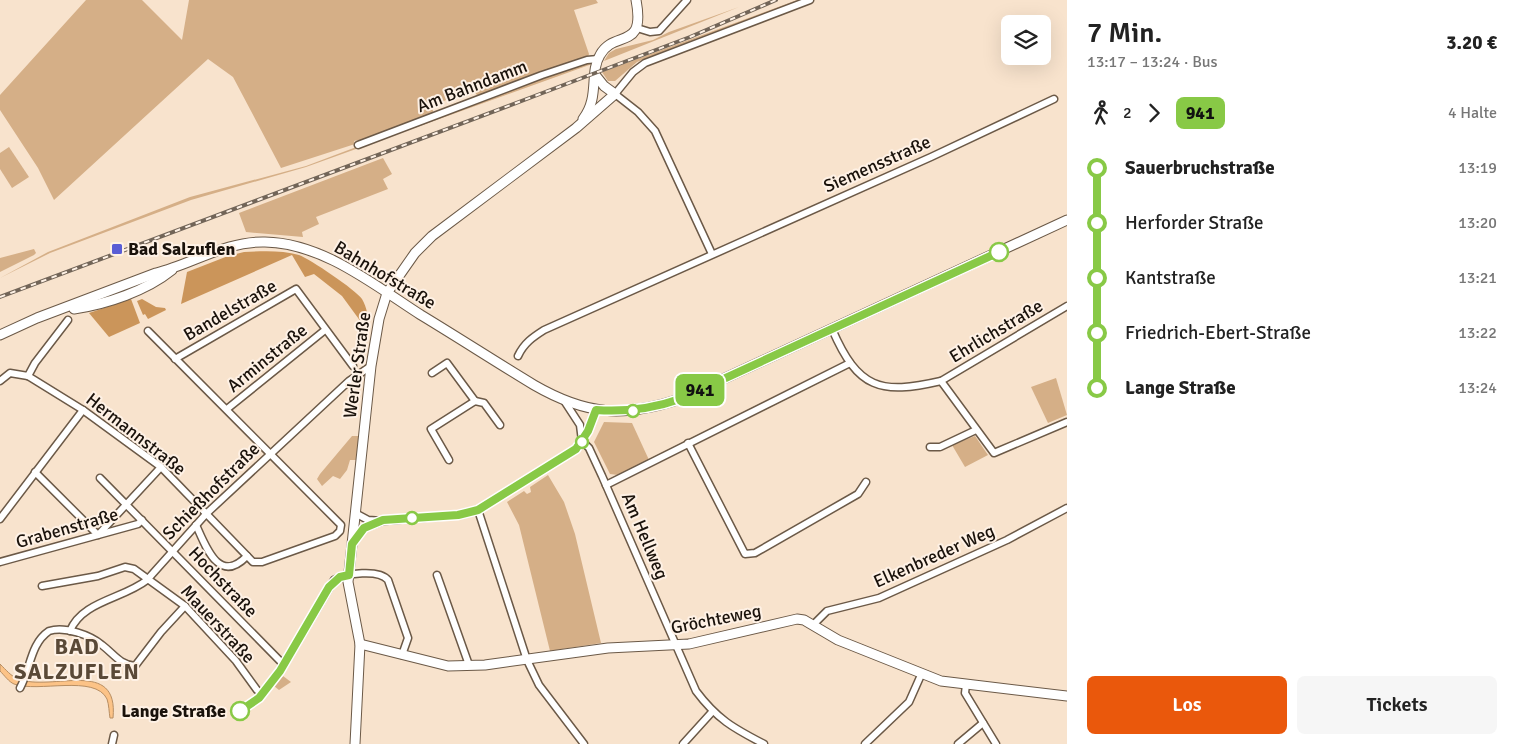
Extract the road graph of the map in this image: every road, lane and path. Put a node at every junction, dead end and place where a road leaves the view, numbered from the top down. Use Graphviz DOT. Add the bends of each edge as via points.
graph roads {
  1 [pos="636,0"];
  2 [pos="687,0"];
  3 [pos="810,0"];
  4 [pos="637,28"];
  5 [pos="598,59"];
  6 [pos="596,76"];
  7 [pos="615,94"];
  8 [pos="1054,99"];
  9 [pos="576,128"];
  10 [pos="358,145"];
  11 [pos="1067,220"];
  12 [pos="712,254"];
  13 [pos="387,294"];
  14 [pos="1067,306"];
  15 [pos="68,320"];
  16 [pos="832,329"];
  17 [pos="325,330"];
  18 [pos="148,331"];
  19 [pos="0,335"];
  20 [pos="518,356"];
  21 [pos="175,359"];
  22 [pos="850,363"];
  23 [pos="353,366"];
  24 [pos="371,366"];
  25 [pos="432,373"];
  26 [pos="28,376"];
  27 [pos="0,381"];
  28 [pos="941,381"];
  29 [pos="474,401"];
  30 [pos="565,402"];
  31 [pos="227,409"];
  32 [pos="83,410"];
  33 [pos="596,410"];
  34 [pos="1067,422"];
  35 [pos="500,425"];
  36 [pos="976,430"];
  37 [pos="582,441"];
  38 [pos="688,443"];
  39 [pos="930,447"];
  40 [pos="270,453"];
  41 [pos="449,460"];
  42 [pos="161,468"];
  43 [pos="35,472"];
  44 [pos="100,478"];
  45 [pos="866,482"];
  46 [pos="606,485"];
  47 [pos="126,504"];
  48 [pos="1067,508"];
  49 [pos="478,510"];
  50 [pos="354,513"];
  51 [pos="206,514"];
  52 [pos="0,519"];
  53 [pos="142,520"];
  54 [pos="383,520"];
  55 [pos="196,525"];
  56 [pos="98,535"];
  57 [pos="352,544"];
  58 [pos="171,551"];
  59 [pos="247,556"];
  60 [pos="0,562"];
  61 [pos="349,575"];
  62 [pos="437,575"];
  63 [pos="149,579"];
  64 [pos="42,586"];
  65 [pos="185,606"];
  66 [pos="813,625"];
  67 [pos="70,631"];
  68 [pos="360,644"];
  69 [pos="676,645"];
  70 [pos="402,655"];
  71 [pos="527,660"];
  72 [pos="284,665"];
  73 [pos="469,665"];
  74 [pos="921,674"];
  75 [pos="966,685"];
  76 [pos="20,688"];
  77 [pos="1067,696"];
  78 [pos="712,712"];
  79 [pos="983,723"];
  80 [pos="114,735"];
  81 [pos="112,744"];
  82 [pos="355,744"];
  83 [pos="584,744"];
  84 [pos="683,744"];
  85 [pos="764,744"];
  86 [pos="865,744"];
  87 [pos="958,744"];
  88 [pos="996,744"];
  1 -- 4 [label="main road" via="639,13"];
  2 -- 4 [label="street" via="659,31"];
  3 -- 7 [label="street" via="645,63"];
  4 -- 5 [label="main road" via="626,39 607,46"];
  5 -- 6 [label="main road, Werler Straße"];
  5 -- 10 [label="street, Am Bahndamm" via="542,75"];
  6 -- 7 [label="main road"];
  6 -- 9 [label="main road, Werler Straße" via="592,104"];
  7 -- 9 [label="main road, Werler Straße"];
  7 -- 12 [label="street" via="655,131"];
  8 -- 12 [label="street, Siemensstraße"];
  9 -- 13 [label="main road, Werler Straße" via="432,236"];
  11 -- 16 [label="main road, Bahnhofstraße"];
  12 -- 20 [label="street, Siemensstraße" via="544,330 531,338"];
  13 -- 19 [label="main road, Bahnhofstraße" via="335,262 300,248 265,242 242,244 174,268 160,280 117,297 61,310"];
  13 -- 24 [label="main road, Werler Straße"];
  13 -- 30 [label="main road, Bahnhofstraße"];
  14 -- 28 [label="street, Ehrlichstraße"];
  15 -- 26 [label="street"];
  16 -- 22 [label="street"];
  16 -- 33 [label="main road, Bahnhofstraße" via="680,399 635,411"];
  17 -- 21 [label="street, Bandelstraße" via="296,289"];
  17 -- 23 [label="street, Bandelstraße"];
  17 -- 31 [label="street, Arminstraße"];
  18 -- 21 [label="street"];
  21 -- 31 [label="street"];
  22 -- 28 [label="street, Ehrlichstraße" via="874,384 888,388 911,388"];
  22 -- 38 [label="street"];
  24 -- 40 [label="street, Schießhofstraße" via="349,381"];
  24 -- 50 [label="main road, Werler Straße"];
  25 -- 29 [label="street" via="447,363"];
  26 -- 27 [label="street" via="10,373"];
  26 -- 32 [label="street, Hermannstraße"];
  28 -- 36 [label="street"];
  29 -- 35 [label="street" via="484,403"];
  29 -- 41 [label="street" via="431,429"];
  30 -- 33 [label="main road, Bahnhofstraße"];
  30 -- 37 [label="street, Am Hellweg" via="580,425"];
  31 -- 40 [label="street"];
  32 -- 42 [label="street, Hermannstraße"];
  32 -- 43 [label="street"];
  33 -- 37 [label="street"];
  34 -- 36 [label="street" via="994,454"];
  36 -- 39 [label="street" via="940,448"];
  37 -- 46 [label="street, Am Hellweg" via="590,448"];
  37 -- 49 [label="street" via="566,456"];
  38 -- 45 [label="street" via="745,554 754,553 858,494"];
  38 -- 46 [label="street"];
  40 -- 51 [label="street, Schießhofstraße"];
  40 -- 59 [label="street" via="341,525 340,531 335,536 262,562 253,562"];
  42 -- 47 [label="street"];
  42 -- 51 [label="street, Hermannstraße"];
  43 -- 52 [label="street"];
  43 -- 56 [label="street"];
  44 -- 47 [label="street, Hochstraße"];
  46 -- 69 [label="street, Am Hellweg"];
  47 -- 53 [label="street, Hochstraße"];
  47 -- 56 [label="street"];
  48 -- 66 [label="street, Elkenbreder Weg" via="1008,540 878,598 827,611"];
  49 -- 54 [label="street" via="458,515"];
  49 -- 71 [label="street"];
  50 -- 54 [label="street" via="368,520"];
  50 -- 57 [label="main road, Werler Straße"];
  51 -- 55 [label="street, Schießhofstraße"];
  51 -- 59 [label="street, Hermannstraße"];
  53 -- 56 [label="street, Grabenstraße"];
  53 -- 58 [label="street, Hochstraße"];
  54 -- 57 [label="street" via="364,528"];
  55 -- 58 [label="street, Schießhofstraße"];
  55 -- 59 [label="street" via="206,550 219,564 228,567 238,565"];
  56 -- 60 [label="street, Grabenstraße"];
  57 -- 61 [label="main road, Werler Straße"];
  58 -- 63 [label="street, Schießhofstraße"];
  58 -- 72 [label="street, Hochstraße"];
  61 -- 68 [label="main road, Werler Straße" via="349,593"];
  61 -- 70 [label="street" via="382,575 388,580 408,638"];
  61 -- 72 [label="street" via="340,577 329,587"];
  62 -- 73 [label="street"];
  63 -- 64 [label="street, Mauerstraße" via="125,567 98,576"];
  63 -- 65 [label="street, Mauerstraße"];
  63 -- 67 [label="street, Schießhofstraße" via="137,588 95,606 74,623"];
  65 -- 67 [label="street" via="135,666 118,662 100,643"];
  65 -- 72 [label="street, Mauerstraße" via="262,694"];
  66 -- 69 [label="main road, Gröchteweg" via="797,619"];
  66 -- 74 [label="main road, Gröchteweg" via="838,640"];
  67 -- 76 [label="street" via="56,629 42,636 35,644"];
  68 -- 70 [label="main road, Gröchteweg"];
  68 -- 82 [label="main road, Werler Straße"];
  69 -- 71 [label="main road, Gröchteweg" via="608,648"];
  69 -- 78 [label="street, Am Hellweg" via="696,691"];
  70 -- 73 [label="main road, Gröchteweg" via="448,666"];
  71 -- 73 [label="main road, Gröchteweg"];
  71 -- 83 [label="street" via="539,684"];
  74 -- 75 [label="main road, Gröchteweg"];
  74 -- 86 [label="street" via="909,702"];
  75 -- 77 [label="main road, Gröchteweg"];
  75 -- 79 [label="street" via="965,693"];
  78 -- 84 [label="street"];
  78 -- 85 [label="street, Am Hellweg"];
  79 -- 87 [label="street"];
  79 -- 88 [label="street"];
  80 -- 81 [label="street"];
}
